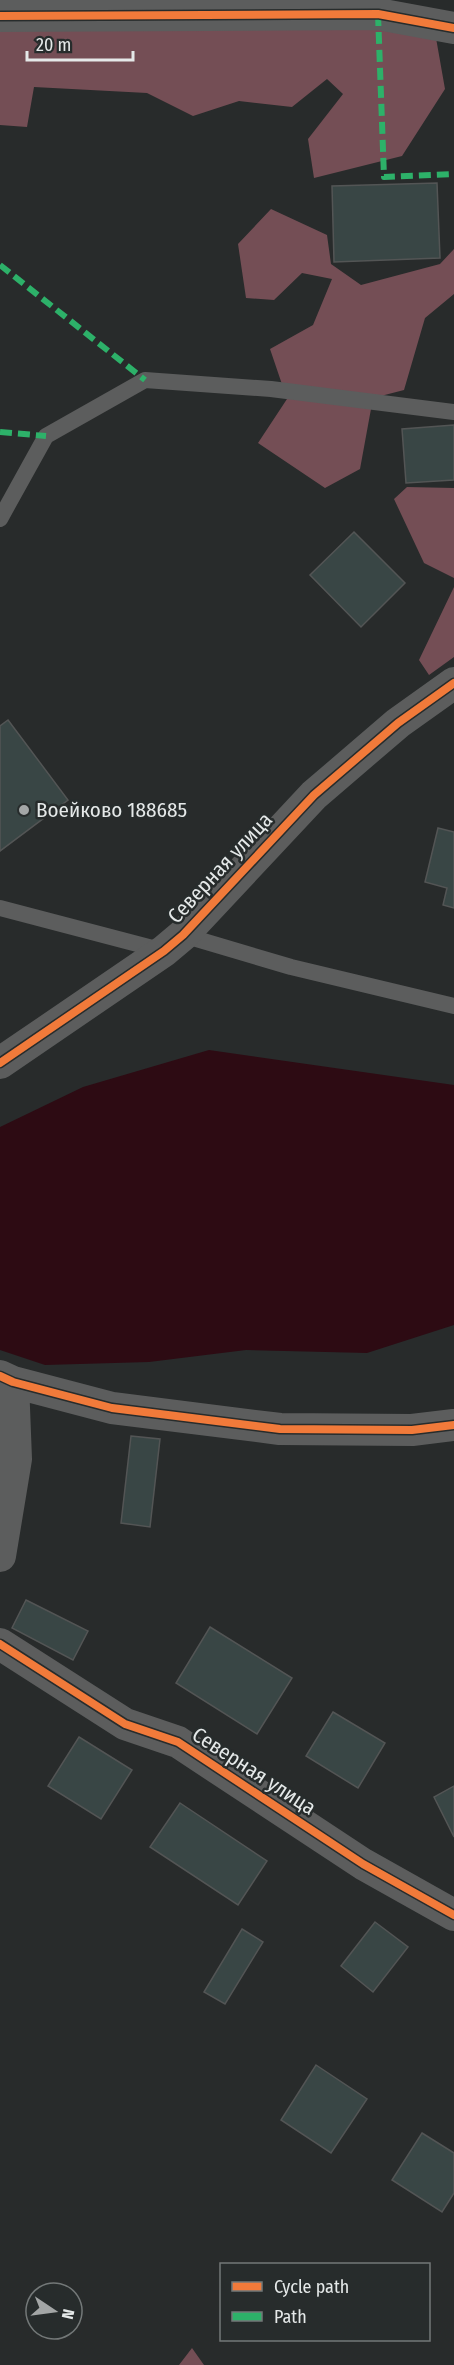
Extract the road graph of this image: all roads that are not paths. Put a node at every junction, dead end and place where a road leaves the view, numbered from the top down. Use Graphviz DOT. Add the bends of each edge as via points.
graph roads {
  1 [pos="199,7"];
  2 [pos="375,7"];
  3 [pos="0,16"];
  4 [pos="453,25"];
  5 [pos="454,412"];
  6 [pos="0,519"];
  7 [pos="454,682"];
  8 [pos="0,908"];
  9 [pos="174,943"];
  10 [pos="454,1006"];
  11 [pos="0,1063"];
  12 [pos="7,1379"];
  13 [pos="454,1425"];
  14 [pos="0,1556"];
  15 [pos="0,1644"];
  16 [pos="454,1915"];
  1 -- 2 [label="street"];
  1 -- 3 [label="street"];
  2 -- 4 [label="street"];
  5 -- 6 [label="lane" via="271,389 146,380 46,436"];
  7 -- 9 [label="street, Северная улица" via="398,723 314,795"];
  8 -- 9 [label="lane"];
  9 -- 10 [label="lane"];
  9 -- 11 [label="street, Северная улица"];
  12 -- 13 [label="street" via="112,1408 280,1430 412,1430"];
  12 -- 14 [label="street" via="16,1459"];
  15 -- 16 [label="street, Северная улица" via="125,1724 178,1742 363,1864"];
}
